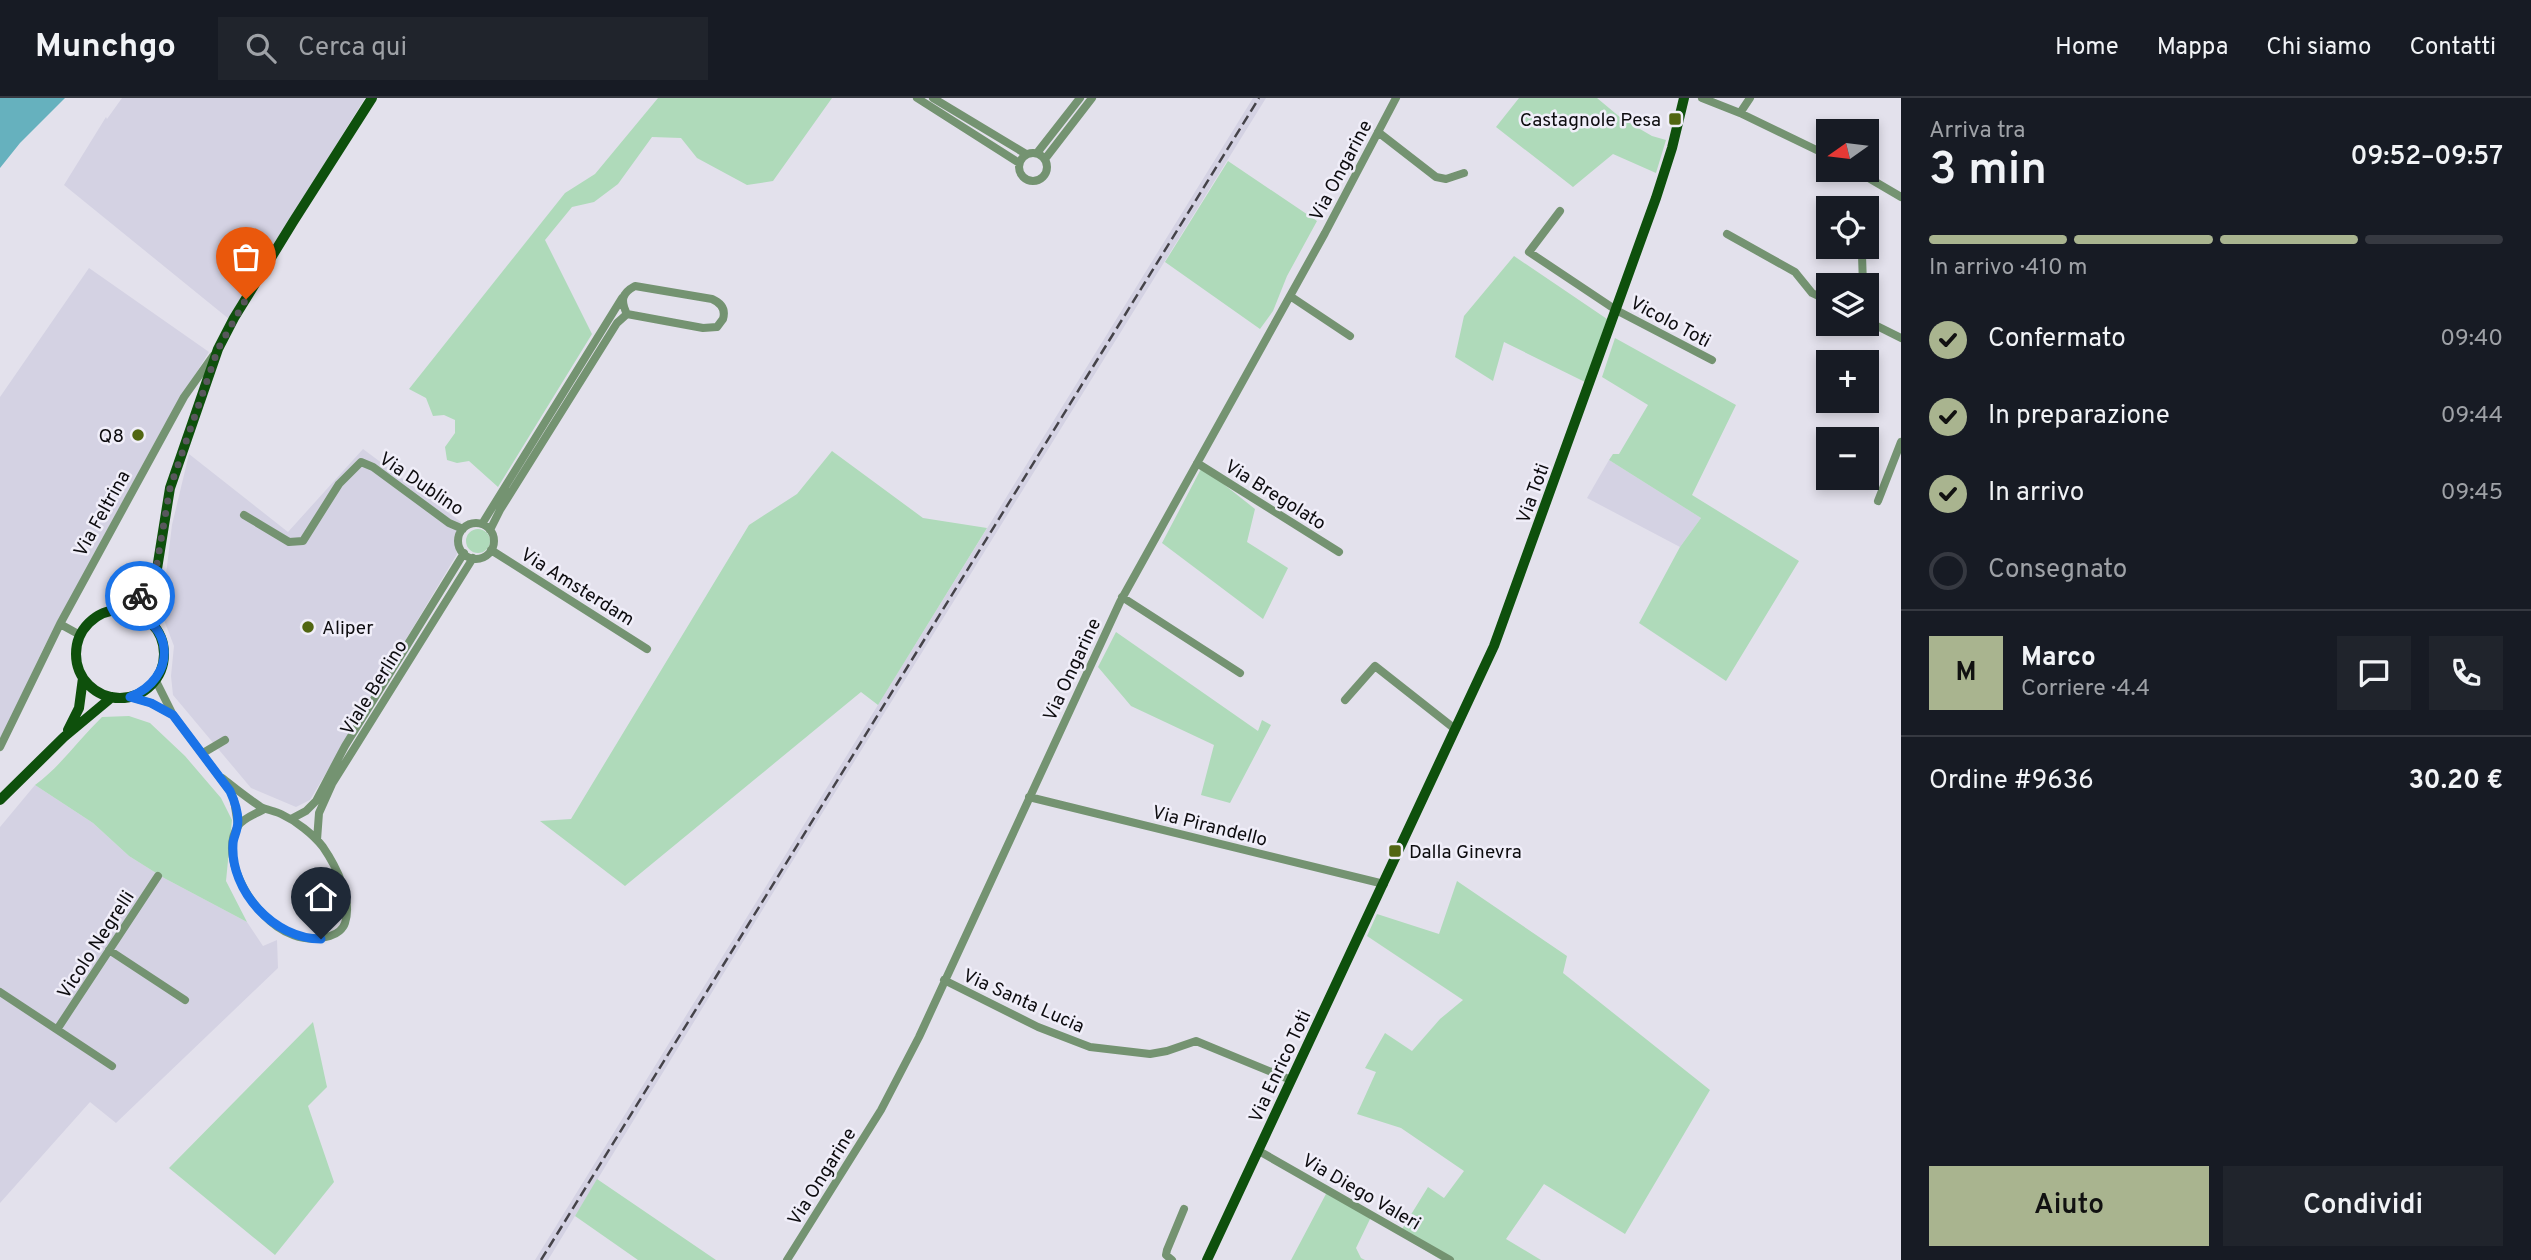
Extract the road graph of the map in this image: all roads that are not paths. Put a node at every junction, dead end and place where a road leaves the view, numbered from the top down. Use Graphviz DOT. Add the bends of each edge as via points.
graph roads {
  1 [pos="372,98"];
  2 [pos="917,98"];
  3 [pos="933,98"];
  4 [pos="1080,98"];
  5 [pos="1092,98"];
  6 [pos="1396,98"];
  7 [pos="1684,98"];
  8 [pos="1703,98"];
  9 [pos="1750,98"];
  10 [pos="1740,113"];
  11 [pos="1378,132"];
  12 [pos="1816,150"];
  13 [pos="1038,153"];
  14 [pos="1026,154"];
  15 [pos="1045,159"];
  16 [pos="1019,163"];
  17 [pos="1464,173"];
  18 [pos="1875,182"];
  19 [pos="1901,197"];
  20 [pos="1560,211"];
  21 [pos="1727,234"];
  22 [pos="1816,294"];
  23 [pos="1290,296"];
  24 [pos="622,298"];
  25 [pos="1616,310"];
  26 [pos="627,314"];
  27 [pos="1879,327"];
  28 [pos="1350,336"];
  29 [pos="1901,338"];
  30 [pos="218,349"];
  31 [pos="1712,360"];
  32 [pos="1901,442"];
  33 [pos="1197,463"];
  34 [pos="1878,501"];
  35 [pos="244,515"];
  36 [pos="482,524"];
  37 [pos="463,529"];
  38 [pos="491,530"];
  39 [pos="491,550"];
  40 [pos="1339,552"];
  41 [pos="464,553"];
  42 [pos="473,558"];
  43 [pos="156,569"];
  44 [pos="1122,597"];
  45 [pos="125,610"];
  46 [pos="60,624"];
  47 [pos="154,625"];
  48 [pos="80,635"];
  49 [pos="647,649"];
  50 [pos="1240,673"];
  51 [pos="83,678"];
  52 [pos="156,681"];
  53 [pos="111,697"];
  54 [pos="130,697"];
  55 [pos="1345,700"];
  56 [pos="173,715"];
  57 [pos="1455,729"];
  58 [pos="64,737"];
  59 [pos="225,740"];
  60 [pos="0,747"];
  61 [pos="203,753"];
  62 [pos="222,778"];
  63 [pos="1028,797"];
  64 [pos="0,800"];
  65 [pos="264,808"];
  66 [pos="291,819"];
  67 [pos="238,826"];
  68 [pos="317,840"];
  69 [pos="158,876"];
  70 [pos="1383,886"];
  71 [pos="109,950"];
  72 [pos="944,980"];
  73 [pos="0,992"];
  74 [pos="185,1000"];
  75 [pos="58,1028"];
  76 [pos="112,1066"];
  77 [pos="1291,1080"];
  78 [pos="1259,1150"];
  79 [pos="1184,1209"];
  80 [pos="787,1260"];
  81 [pos="1172,1260"];
  82 [pos="1207,1260"];
  83 [pos="1450,1260"];
  1 -- 30 [label="main road, Via Feltrina"];
  2 -- 16 [label="street"];
  3 -- 14 [label="street"];
  4 -- 13 [label="street"];
  5 -- 15 [label="street"];
  6 -- 11 [label="street, Via Ongarine"];
  7 -- 25 [label="main road, Via Toti" via="1664,175"];
  8 -- 10 [label="street"];
  9 -- 10 [label="street"];
  10 -- 12 [label="street"];
  11 -- 17 [label="street" via="1436,177 1446,180"];
  11 -- 23 [label="street, Via Ongarine"];
  13 -- 14 [label="street"];
  13 -- 15 [label="street"];
  14 -- 16 [label="street"];
  15 -- 16 [label="street" via="1045,174 1033,181 1021,175"];
  18 -- 19 [label="street"];
  20 -- 25 [label="street, Vicolo Toti" via="1529,252"];
  21 -- 22 [label="street" via="1795,272"];
  23 -- 28 [label="street"];
  23 -- 33 [label="street, Via Ongarine"];
  24 -- 26 [label="street"];
  24 -- 26 [label="street" via="635,286 712,299 719,302 724,314 718,326 703,328"];
  24 -- 36 [label="street"];
  25 -- 31 [label="street, Vicolo Toti"];
  25 -- 57 [label="main road, Via Toti" via="1505,620"];
  26 -- 38 [label="street" via="617,323"];
  27 -- 29 [label="street"];
  30 -- 43 [label="main road, Via Feltrina" via="170,488"];
  30 -- 46 [label="street, Via Feltrina" via="181,404"];
  32 -- 34 [label="street"];
  33 -- 40 [label="street, Via Bregolato"];
  33 -- 44 [label="street, Via Ongarine"];
  35 -- 37 [label="street, Via Dublino" via="289,542 303,541 339,484 361,462"];
  36 -- 37 [label="street"];
  36 -- 38 [label="street"];
  37 -- 41 [label="street" via="459,544"];
  38 -- 39 [label="street"];
  39 -- 42 [label="street" via="484,557"];
  39 -- 49 [label="street, Via Amsterdam"];
  41 -- 42 [label="street"];
  41 -- 66 [label="street, Viale Berlino" via="316,801"];
  42 -- 68 [label="street, Viale Berlino" via="332,784 320,813"];
  43 -- 45 [label="main road, Via Feltrina" via="144,592"];
  43 -- 47 [label="main road, Via Feltrina"];
  44 -- 50 [label="street"];
  44 -- 63 [label="street, Via Ongarine"];
  45 -- 47 [label="main road"];
  45 -- 48 [label="main road" via="98,615"];
  46 -- 48 [label="street"];
  46 -- 60 [label="street, Via Feltrina"];
  47 -- 52 [label="main road, Via Feltrina" via="165,653"];
  48 -- 51 [label="main road" via="76,657"];
  51 -- 53 [label="main road"];
  51 -- 58 [label="main road" via="79,708"];
  52 -- 54 [label="main road"];
  52 -- 56 [label="street"];
  53 -- 54 [label="main road"];
  53 -- 58 [label="main road"];
  54 -- 56 [label="street"];
  55 -- 57 [label="street" via="1375,666"];
  56 -- 61 [label="street"];
  57 -- 70 [label="main road, Via Toti"];
  58 -- 64 [label="main road"];
  59 -- 61 [label="street"];
  61 -- 62 [label="street"];
  62 -- 65 [label="street"];
  62 -- 67 [label="street" via="234,800"];
  63 -- 70 [label="street, Via Pirandello"];
  63 -- 72 [label="street, Via Ongarine"];
  65 -- 66 [label="street"];
  65 -- 67 [label="street"];
  66 -- 68 [label="street"];
  67 -- 68 [label="street" via="232,842 234,863 244,888 270,922 307,939 335,935 344,926 347,912 336,869"];
  69 -- 71 [label="street, Vicolo Negrelli"];
  70 -- 77 [label="main road, Via Enrico Toti"];
  71 -- 74 [label="street"];
  71 -- 75 [label="street, Vicolo Negrelli"];
  72 -- 77 [label="street, Via Santa Lucia" via="1038,1027 1090,1047 1150,1054 1196,1041"];
  72 -- 80 [label="street, Via Ongarine" via="881,1110"];
  73 -- 75 [label="street"];
  75 -- 76 [label="street"];
  77 -- 78 [label="main road, Via Enrico Toti"];
  78 -- 82 [label="main road, Via Enrico Toti"];
  78 -- 83 [label="street, Via Diego Valeri"];
  79 -- 81 [label="street" via="1167,1250"];
}
